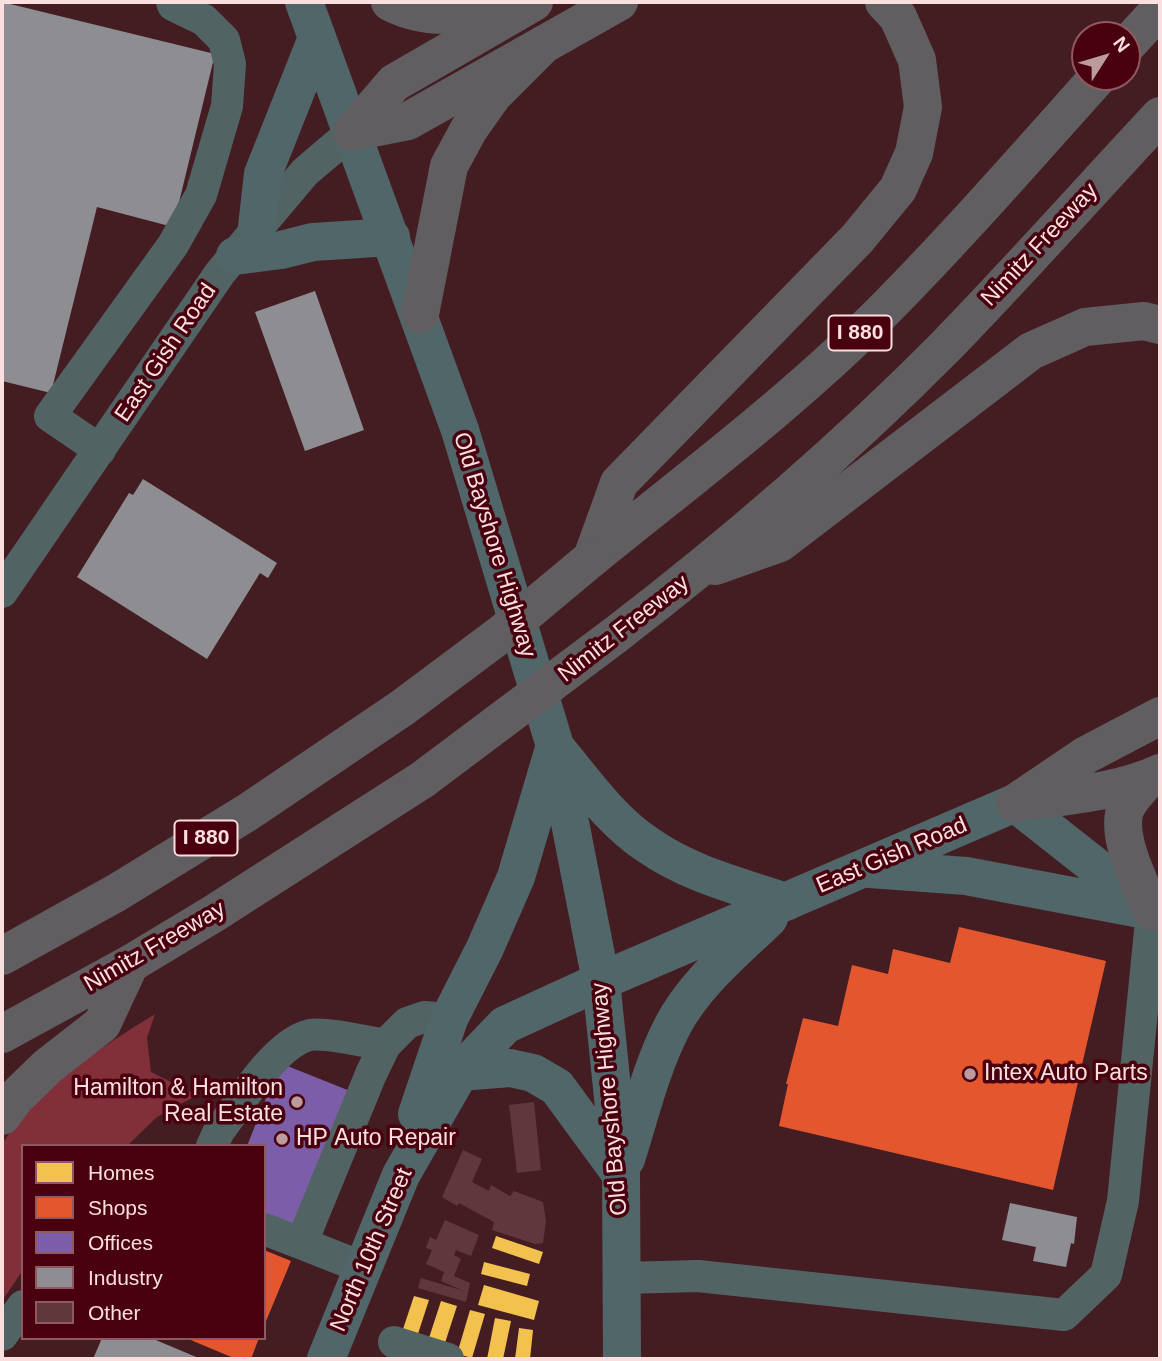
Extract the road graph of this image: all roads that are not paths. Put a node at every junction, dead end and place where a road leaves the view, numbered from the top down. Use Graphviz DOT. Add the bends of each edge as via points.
graph roads {
  1 [pos="304,2"];
  2 [pos="390,2"];
  3 [pos="505,2"];
  4 [pos="534,2"];
  5 [pos="619,2"];
  6 [pos="884,2"];
  7 [pos="173,3"];
  8 [pos="1160,9"];
  9 [pos="1141,30"];
  10 [pos="317,38"];
  11 [pos="544,44"];
  12 [pos="1085,91"];
  13 [pos="1160,116"];
  14 [pos="352,132"];
  15 [pos="391,237"];
  16 [pos="246,241"];
  17 [pos="420,314"];
  18 [pos="1160,325"];
  19 [pos="100,450"];
  20 [pos="592,558"];
  21 [pos="697,572"];
  22 [pos="2,592"];
  23 [pos="1160,716"];
  24 [pos="555,746"];
  25 [pos="1154,776"];
  26 [pos="1015,803"];
  27 [pos="864,868"];
  28 [pos="786,902"];
  29 [pos="1156,912"];
  30 [pos="2,956"];
  31 [pos="130,964"];
  32 [pos="601,981"];
  33 [pos="449,1019"];
  34 [pos="2,1034"];
  35 [pos="385,1045"];
  36 [pos="460,1072"];
  37 [pos="2,1115"];
  38 [pos="213,1144"];
  39 [pos="401,1175"];
  40 [pos="621,1175"];
  41 [pos="266,1230"];
  42 [pos="303,1244"];
  43 [pos="364,1268"];
  44 [pos="623,1278"];
  45 [pos="21,1309"];
  46 [pos="2,1335"];
  47 [pos="394,1342"];
  48 [pos="437,1358"];
  49 [pos="326,1359"];
  50 [pos="622,1359"];
  1 -- 10 [label="main road, Old Bayshore Highway"];
  2 -- 3 [label="highway" via="443,16"];
  4 -- 14 [label="highway" via="394,83"];
  5 -- 11 [label="highway"];
  6 -- 20 [label="highway" via="898,17 917,60 923,107 914,153 898,189 857,239 619,483"];
  7 -- 19 [label="street" via="204,20 224,40 230,64 228,106 201,195 173,244 50,416"];
  8 -- 9 [label="highway"];
  10 -- 14 [label="main road, Old Bayshore Highway"];
  10 -- 16 [label="main road" via="263,174"];
  11 -- 14 [label="highway" via="408,121"];
  11 -- 17 [label="highway" via="493,95 449,166"];
  12 -- 20 [label="highway, I 880" via="886,308 790,398"];
  13 -- 21 [label="highway, Nimitz Freeway" via="946,346 840,447"];
  14 -- 15 [label="main road, Old Bayshore Highway"];
  14 -- 16 [label="street, East Gish Road" via="305,172"];
  15 -- 16 [label="main road" via="313,242 281,250"];
  15 -- 17 [label="main road, Old Bayshore Highway"];
  16 -- 19 [label="street, East Gish Road"];
  17 -- 24 [label="main road, Old Bayshore Highway" via="460,430"];
  18 -- 21 [label="highway" via="1144,321 1085,327 1031,351 780,543"];
  19 -- 22 [label="street, East Gish Road"];
  20 -- 30 [label="highway, I 880, bridge" via="402,708 247,812"];
  21 -- 31 [label="highway, Nimitz Freeway, bridge" via="422,780"];
  23 -- 26 [label="highway" via="1086,755"];
  24 -- 28 [label="main road" via="616,819 647,845 692,870"];
  24 -- 32 [label="main road, Old Bayshore Highway"];
  24 -- 33 [label="main road" via="516,877"];
  25 -- 26 [label="highway" via="1076,795"];
  25 -- 29 [label="highway" via="1125,810 1124,831 1134,870"];
  26 -- 27 [label="main road, East Gish Road"];
  26 -- 29 [label="main road"];
  27 -- 28 [label="main road, East Gish Road"];
  27 -- 29 [label="main road" via="966,876"];
  28 -- 32 [label="main road, East Gish Road"];
  28 -- 40 [label="main road" via="707,978 673,1026"];
  29 -- 44 [label="street" via="1120,1213 1106,1275 1064,1315 698,1276"];
  31 -- 34 [label="highway, Nimitz Freeway"];
  31 -- 37 [label="highway" via="102,1024 48,1066"];
  32 -- 36 [label="main road, North 10th Street" via="505,1025"];
  32 -- 40 [label="main road, Old Bayshore Highway"];
  33 -- 35 [label="street" via="424,1017 407,1023"];
  33 -- 39 [label="main road"];
  35 -- 38 [label="street" via="313,1034 291,1042"];
  35 -- 42 [label="street"];
  36 -- 39 [label="main road, North 10th Street"];
  36 -- 40 [label="main road" via="510,1068 533,1073 557,1087"];
  39 -- 43 [label="main road, North 10th Street"];
  40 -- 44 [label="main road, Old Bayshore Highway"];
  41 -- 42 [label="street"];
  42 -- 43 [label="street"];
  43 -- 49 [label="main road, North 10th Street"];
  44 -- 50 [label="main road, Old Bayshore Highway"];
  45 -- 46 [label="street"];
  47 -- 48 [label="street"];
}
